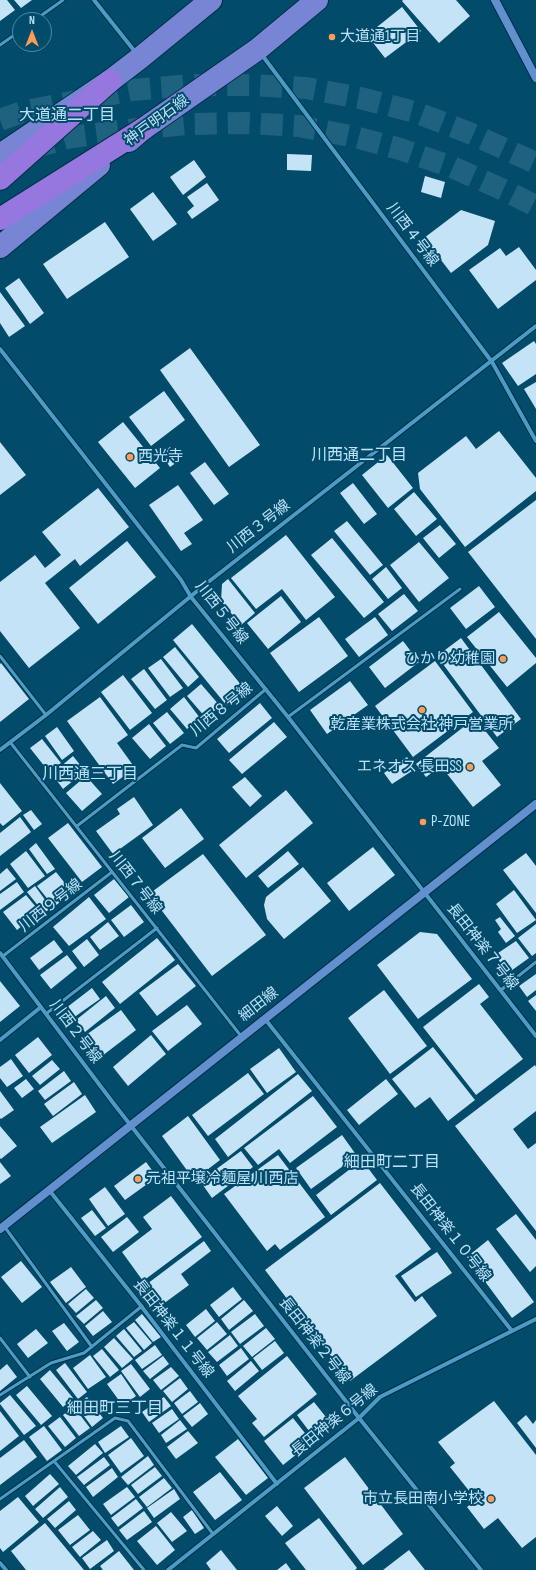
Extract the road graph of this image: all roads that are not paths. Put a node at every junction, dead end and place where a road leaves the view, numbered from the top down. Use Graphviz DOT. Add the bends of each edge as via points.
graph roads {
  1 [pos="63,0"];
  2 [pos="94,0"];
  3 [pos="317,0"];
  4 [pos="495,0"];
  5 [pos="203,5"];
  6 [pos="46,12"];
  7 [pos="12,37"];
  8 [pos="0,45"];
  9 [pos="258,49"];
  10 [pos="140,58"];
  11 [pos="536,78"];
  12 [pos="110,81"];
  13 [pos="143,129"];
  14 [pos="0,155"];
  15 [pos="0,178"];
  16 [pos="0,219"];
  17 [pos="0,247"];
  18 [pos="536,326"];
  19 [pos="0,349"];
  20 [pos="492,362"];
  21 [pos="536,441"];
  22 [pos="460,589"];
  23 [pos="191,597"];
  24 [pos="0,656"];
  25 [pos="266,689"];
  26 [pos="46,715"];
  27 [pos="288,717"];
  28 [pos="10,742"];
  29 [pos="0,750"];
  30 [pos="536,804"];
  31 [pos="77,826"];
  32 [pos="112,872"];
  33 [pos="424,892"];
  34 [pos="156,928"];
  35 [pos="1,955"];
  36 [pos="536,962"];
  37 [pos="501,990"];
  38 [pos="41,1007"];
  39 [pos="47,1013"];
  40 [pos="265,1019"];
  41 [pos="536,1036"];
  42 [pos="242,1037"];
  43 [pos="0,1040"];
  44 [pos="132,1125"];
  45 [pos="49,1190"];
  46 [pos="2,1228"];
  47 [pos="142,1306"];
  48 [pos="536,1319"];
  49 [pos="512,1331"];
  50 [pos="0,1338"];
  51 [pos="92,1347"];
  52 [pos="30,1377"];
  53 [pos="0,1395"];
  54 [pos="359,1418"];
  55 [pos="54,1461"];
  56 [pos="277,1484"];
  57 [pos="0,1499"];
  58 [pos="213,1534"];
  59 [pos="0,1563"];
  60 [pos="6,1570"];
  61 [pos="144,1570"];
  62 [pos="168,1570"];
  63 [pos="480,1570"];
  1 -- 6 [label="lane"];
  2 -- 10 [label="street"];
  3 -- 9 [label="main road, 神戸明石線"];
  4 -- 11 [label="street"];
  5 -- 10 [label="main road"];
  7 -- 8 [label="lane"];
  9 -- 13 [label="main road, 神戸明石線"];
  9 -- 20 [label="street, 川西４号線"];
  10 -- 12 [label="main road"];
  12 -- 14 [label="main road"];
  12 -- 15 [label="highway"];
  13 -- 16 [label="highway"];
  13 -- 17 [label="main road, 神戸明石線"];
  18 -- 20 [label="street, 川西３号線"];
  19 -- 23 [label="street, 川西５号線" via="176,574"];
  20 -- 21 [label="street, 川西４号線"];
  20 -- 23 [label="street, 川西３号線"];
  22 -- 27 [label="lane"];
  23 -- 25 [label="street, 川西５号線"];
  23 -- 26 [label="street, 川西３号線"];
  24 -- 26 [label="lane"];
  25 -- 27 [label="street, 川西５号線"];
  25 -- 31 [label="lane, 川西８号線" via="196,748 182,745"];
  26 -- 28 [label="street, 川西３号線"];
  27 -- 33 [label="street, 川西５号線"];
  28 -- 29 [label="street, 川西３号線"];
  28 -- 31 [label="lane, 川西７号線"];
  30 -- 33 [label="street, 細田線"];
  31 -- 32 [label="lane, 川西７号線"];
  32 -- 34 [label="lane, 川西７号線"];
  32 -- 35 [label="lane, 川西９号線"];
  33 -- 37 [label="street, 長田神楽７号線"];
  33 -- 40 [label="street, 細田線"];
  34 -- 39 [label="lane"];
  34 -- 42 [label="lane, 川西７号線"];
  35 -- 38 [label="street, 川西２号線"];
  36 -- 37 [label="lane"];
  37 -- 41 [label="street, 長田神楽７号線"];
  38 -- 39 [label="street, 川西２号線"];
  38 -- 43 [label="street"];
  39 -- 44 [label="street, 川西２号線"];
  40 -- 42 [label="street, 細田線"];
  40 -- 49 [label="street, 長田神楽１０号線"];
  42 -- 44 [label="street, 細田線"];
  44 -- 45 [label="street, 細田線"];
  44 -- 54 [label="street, 長田神楽２号線"];
  45 -- 46 [label="street, 細田線"];
  45 -- 47 [label="street, 長田神楽１１号線"];
  46 -- 51 [label="lane"];
  47 -- 51 [label="lane"];
  47 -- 56 [label="street, 長田神楽１１号線"];
  48 -- 49 [label="street, 長田神楽６号線"];
  49 -- 54 [label="street, 長田神楽６号線" via="380,1397"];
  50 -- 52 [label="lane"];
  51 -- 52 [label="lane" via="84,1353 51,1363"];
  52 -- 53 [label="lane"];
  54 -- 56 [label="street, 長田神楽６号線"];
  54 -- 63 [label="street, 長田神楽２号線"];
  55 -- 57 [label="lane"];
  55 -- 58 [label="lane" via="115,1418 128,1421"];
  55 -- 61 [label="lane"];
  56 -- 58 [label="street, 長田神楽６号線"];
  58 -- 62 [label="street, 長田神楽６号線"];
  59 -- 60 [label="street"];
}
